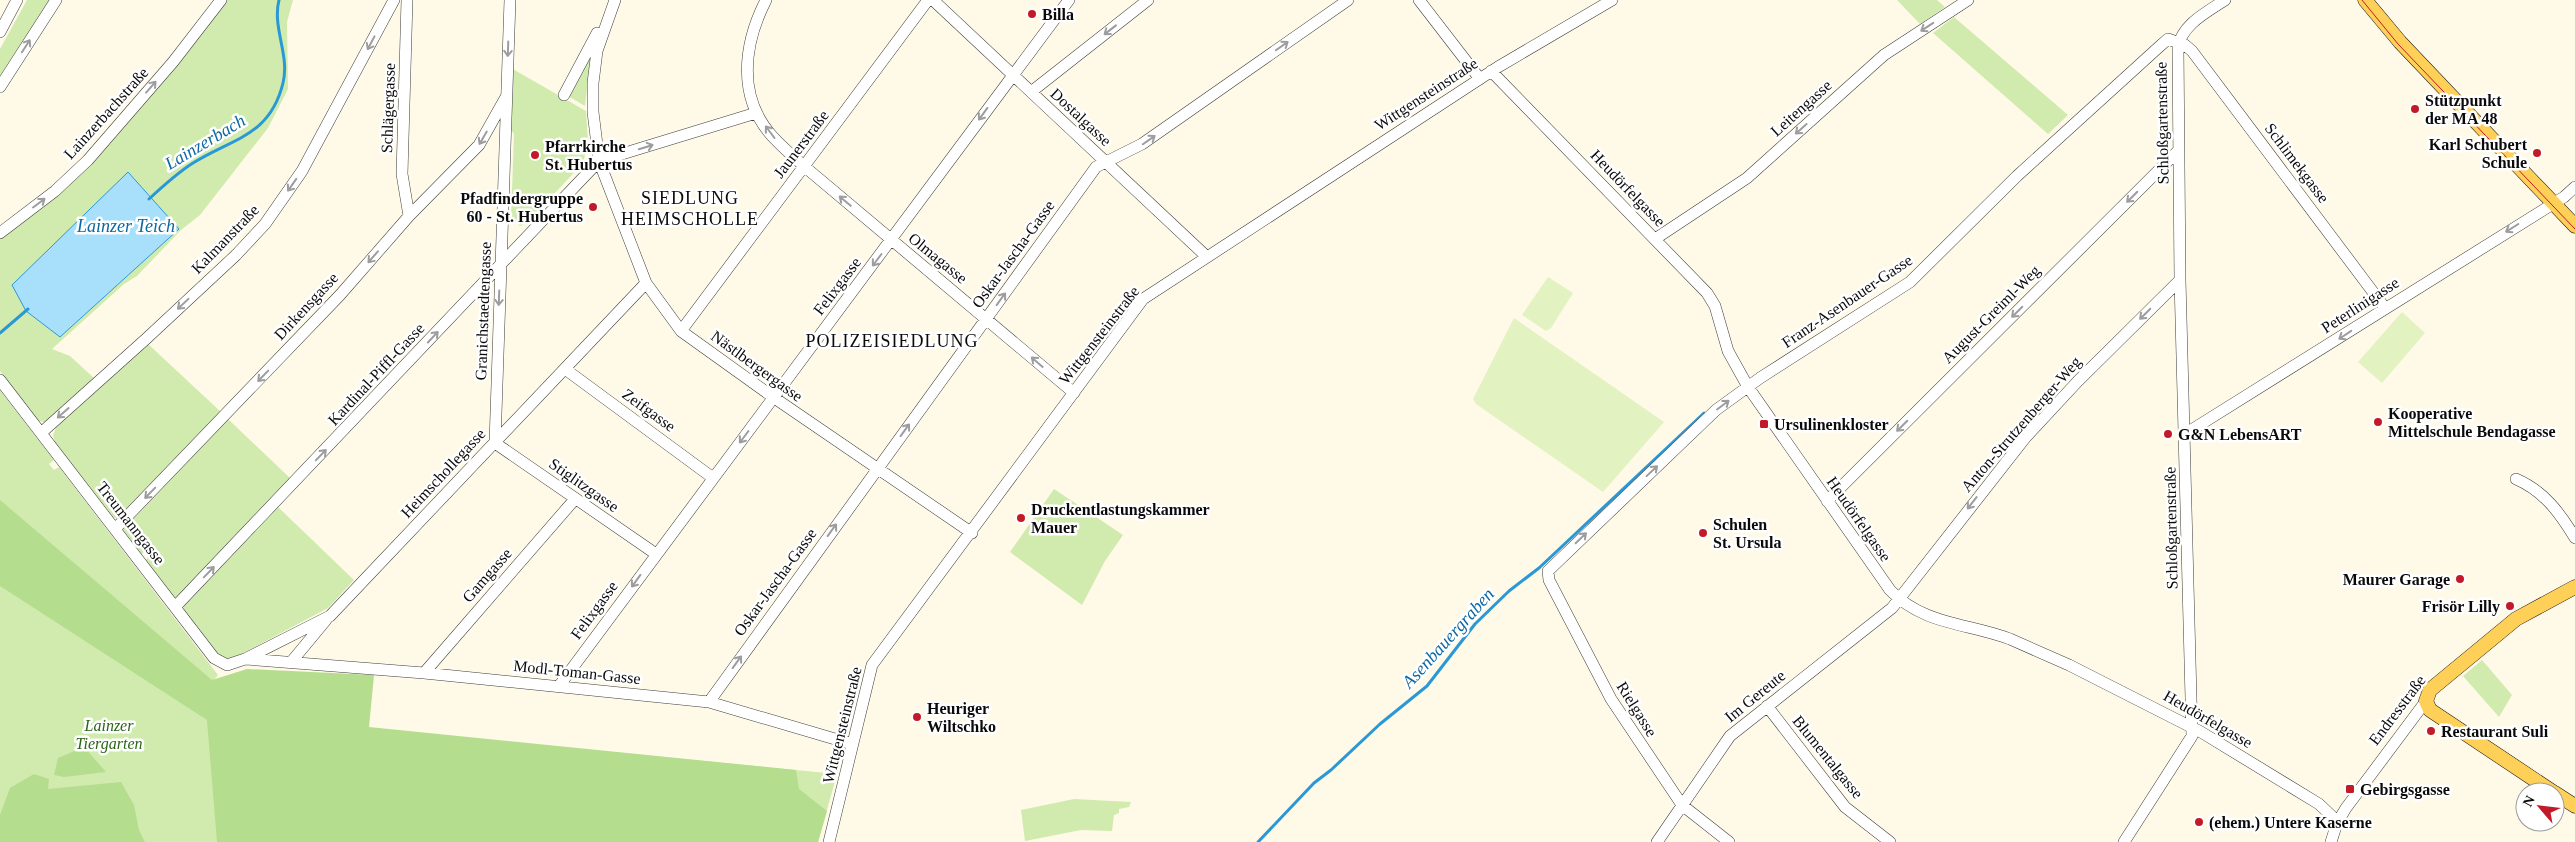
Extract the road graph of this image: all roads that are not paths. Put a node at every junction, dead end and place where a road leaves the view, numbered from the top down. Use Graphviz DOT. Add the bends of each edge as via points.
graph roads {
  1 [pos="17,0"];
  2 [pos="56,0"];
  3 [pos="221,0"];
  4 [pos="394,0"];
  5 [pos="407,0"];
  6 [pos="510,0"];
  7 [pos="614,0"];
  8 [pos="766,0"];
  9 [pos="928,0"];
  10 [pos="933,0"];
  11 [pos="1068,0"];
  12 [pos="1148,0"];
  13 [pos="1348,0"];
  14 [pos="1419,0"];
  15 [pos="1612,0"];
  16 [pos="1968,0"];
  17 [pos="2225,0"];
  18 [pos="2365,0"];
  19 [pos="0,32"];
  20 [pos="2178,43"];
  21 [pos="1491,71"];
  22 [pos="1012,75"];
  23 [pos="1480,79"];
  24 [pos="0,87"];
  25 [pos="1031,92"];
  26 [pos="507,95"];
  27 [pos="564,95"];
  28 [pos="756,113"];
  29 [pos="2179,150"];
  30 [pos="599,161"];
  31 [pos="1106,162"];
  32 [pos="804,166"];
  33 [pos="2575,187"];
  34 [pos="2553,202"];
  35 [pos="409,216"];
  36 [pos="2575,226"];
  37 [pos="0,233"];
  38 [pos="1655,239"];
  39 [pos="892,240"];
  40 [pos="1207,257"];
  41 [pos="500,265"];
  42 [pos="2180,280"];
  43 [pos="646,283"];
  44 [pos="2385,308"];
  45 [pos="987,319"];
  46 [pos="681,331"];
  47 [pos="565,369"];
  48 [pos="0,380"];
  49 [pos="1748,387"];
  50 [pos="1074,393"];
  51 [pos="773,397"];
  52 [pos="41,432"];
  53 [pos="2185,434"];
  54 [pos="495,443"];
  55 [pos="876,469"];
  56 [pos="713,478"];
  57 [pos="2516,479"];
  58 [pos="575,499"];
  59 [pos="1827,501"];
  60 [pos="115,529"];
  61 [pos="972,533"];
  62 [pos="2575,538"];
  63 [pos="656,554"];
  64 [pos="1548,571"];
  65 [pos="2575,587"];
  66 [pos="1898,599"];
  67 [pos="175,607"];
  68 [pos="330,616"];
  69 [pos="245,659"];
  70 [pos="292,661"];
  71 [pos="424,673"];
  72 [pos="559,686"];
  73 [pos="2426,701"];
  74 [pos="709,702"];
  75 [pos="1767,706"];
  76 [pos="2191,727"];
  77 [pos="852,744"];
  78 [pos="2539,782"];
  79 [pos="1682,806"];
  80 [pos="2338,822"];
  81 [pos="2128,841"];
  82 [pos="828,842"];
  83 [pos="1657,842"];
  84 [pos="1729,842"];
  85 [pos="1890,842"];
  86 [pos="2331,842"];
  1 -- 19 [label="street"];
  24 -- 2 [label="street, one-way"];
  37 -- 3 [label="street, Lainzerbachstraße, one-way" via="55,191 88,160 173,62"];
  4 -- 52 [label="street, Kalmanstraße, one-way" via="302,171 265,224 154,332"];
  5 -- 35 [label="street, Schlägergasse" via="402,174"];
  6 -- 26 [label="street, Granichstaedtengasse, one-way"];
  7 -- 27 [label="street"];
  7 -- 30 [label="street, Nästlbergergasse" via="596,51 593,83"];
  8 -- 28 [label="street, Olmagasse" via="749,42 746,68 748,91"];
  9 -- 32 [label="street, Jaunerstraße"];
  10 -- 22 [label="street, Dostalgasse"];
  11 -- 22 [label="street, Felixgasse"];
  12 -- 25 [label="street, one-way"];
  31 -- 13 [label="street, Oskar-Jascha-Gasse, one-way" via="1142,144"];
  14 -- 23 [label="street"];
  15 -- 21 [label="street, Wittgensteinstraße"];
  16 -- 38 [label="street, Leitengasse, one-way" via="1884,55 1747,178"];
  17 -- 20 [label="street" via="2185,29"];
  18 -- 34 [label="main road" via="2400,42"];
  20 -- 29 [label="street, Schloßgartenstraße"];
  20 -- 44 [label="street, Schlimekgasse" via="2192,51"];
  20 -- 49 [label="street, Franz-Asenbauer-Gasse" via="2168,39 2160,46 2017,176 1910,282"];
  21 -- 23 [label="street, Wittgensteinstraße"];
  21 -- 38 [label="street, Heudörfelgasse"];
  22 -- 25 [label="street, Dostalgasse"];
  22 -- 39 [label="street, Felixgasse, one-way"];
  23 -- 40 [label="street, Wittgensteinstraße"];
  25 -- 31 [label="street, Dostalgasse"];
  26 -- 35 [label="street, Dirkensgasse, one-way" via="479,145"];
  26 -- 41 [label="street, Granichstaedtengasse"];
  30 -- 28 [label="street, one-way"];
  32 -- 28 [label="street, Olmagasse, one-way" via="772,137"];
  29 -- 42 [label="street, Schloßgartenstraße"];
  29 -- 59 [label="street, August-Greiml-Weg, one-way"];
  30 -- 41 [label="street, Kardinal-Piffl-Gasse"];
  30 -- 43 [label="street, Nästlbergergasse"];
  31 -- 40 [label="street, Dostalgasse"];
  45 -- 31 [label="street, Oskar-Jascha-Gasse, one-way" via="1096,167"];
  39 -- 32 [label="street, Olmagasse, one-way"];
  32 -- 46 [label="street, Jaunerstraße"];
  33 -- 34 [label="street, Peterlinigasse"];
  34 -- 36 [label="main road"];
  34 -- 44 [label="street, Peterlinigasse, one-way"];
  35 -- 60 [label="street, Dirkensgasse, one-way" via="340,294"];
  38 -- 49 [label="street, Heudörfelgasse" via="1712,299 1728,351"];
  39 -- 45 [label="street, Olmagasse"];
  39 -- 51 [label="street, Felixgasse, one-way"];
  40 -- 50 [label="street, Wittgensteinstraße" via="1144,299"];
  41 -- 54 [label="street, Granichstaedtengasse, one-way"];
  67 -- 41 [label="street, Kardinal-Piffl-Gasse, one-way"];
  42 -- 53 [label="street, Schloßgartenstraße"];
  42 -- 66 [label="street, Anton-Strutzenberger-Weg, one-way" via="2025,438"];
  43 -- 46 [label="street, Nästlbergergasse"];
  43 -- 47 [label="street, Heimschollegasse"];
  44 -- 53 [label="street, Peterlinigasse, one-way"];
  50 -- 45 [label="street, Olmagasse, one-way"];
  55 -- 45 [label="street, Oskar-Jascha-Gasse, one-way"];
  46 -- 51 [label="street, Nästlbergergasse"];
  47 -- 54 [label="street, Heimschollegasse"];
  47 -- 56 [label="street, Zeifgasse"];
  48 -- 52 [label="street, Treumanngasse"];
  49 -- 59 [label="street, Heudörfelgasse"];
  64 -- 49 [label="street, Franz-Asenbauer-Gasse, one-way" via="1716,410"];
  50 -- 61 [label="street, Wittgensteinstraße"];
  51 -- 55 [label="street, Nästlbergergasse"];
  51 -- 56 [label="street, Felixgasse, one-way"];
  52 -- 60 [label="street, Treumanngasse"];
  53 -- 76 [label="street, Schloßgartenstraße"];
  54 -- 58 [label="street, Stiglitzgasse"];
  54 -- 68 [label="street, Heimschollegasse"];
  55 -- 61 [label="street, Nästlbergergasse"];
  74 -- 55 [label="street, Oskar-Jascha-Gasse, one-way"];
  56 -- 63 [label="street, Felixgasse"];
  57 -- 62 [label="street" via="2551,503"];
  58 -- 63 [label="street, Stiglitzgasse"];
  58 -- 71 [label="street, Gamgasse"];
  59 -- 66 [label="street, Heudörfelgasse"];
  60 -- 67 [label="street, Treumanngasse"];
  61 -- 77 [label="street, Wittgensteinstraße" via="872,665"];
  63 -- 72 [label="street, Felixgasse, one-way"];
  64 -- 79 [label="street, Rielgasse" via="1553,588 1611,699"];
  65 -- 73 [label="main road, Endresstraße" via="2500,631 2430,690"];
  66 -- 75 [label="street, Im Gereute" via="1892,608"];
  66 -- 76 [label="street, Heudörfelgasse" via="1929,617 2010,639"];
  67 -- 69 [label="street, Treumanngasse" via="219,663 227,665"];
  68 -- 69 [label="street, Heimschollegasse"];
  68 -- 70 [label="street"];
  69 -- 70 [label="street, Modl-Toman-Gasse"];
  70 -- 71 [label="street, Modl-Toman-Gasse"];
  71 -- 72 [label="street, Modl-Toman-Gasse"];
  72 -- 74 [label="street, Modl-Toman-Gasse"];
  73 -- 78 [label="main road" via="2433,712"];
  73 -- 80 [label="street, Endresstraße"];
  74 -- 77 [label="street, Modl-Toman-Gasse"];
  75 -- 79 [label="street, Im Gereute" via="1730,736"];
  75 -- 85 [label="street, Blumentalgasse" via="1845,808"];
  76 -- 80 [label="street, Heudörfelgasse" via="2319,804"];
  76 -- 81 [label="street, Schloßgartenstraße" via="2192,736"];
  77 -- 82 [label="street, Wittgensteinstraße"];
  79 -- 83 [label="street, Im Gereute"];
  79 -- 84 [label="street, Rielgasse"];
  80 -- 86 [label="street, Endresstraße"];
}
